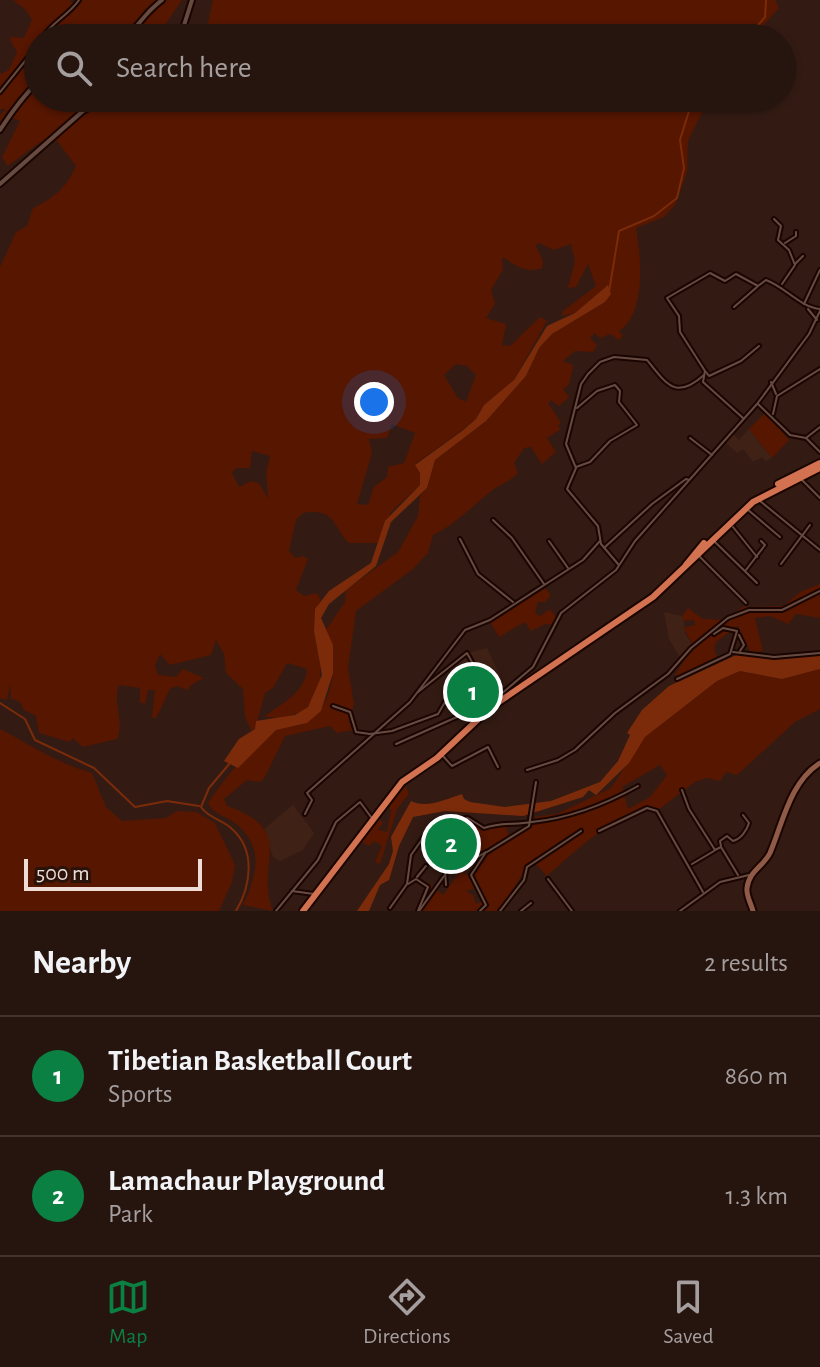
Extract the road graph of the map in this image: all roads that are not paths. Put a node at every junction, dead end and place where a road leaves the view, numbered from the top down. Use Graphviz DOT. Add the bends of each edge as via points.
graph roads {
  1 [pos="79,0"];
  2 [pos="162,0"];
  3 [pos="192,0"];
  4 [pos="56,24"];
  5 [pos="140,24"];
  6 [pos="184,24"];
  7 [pos="24,62"];
  8 [pos="0,92"];
  9 [pos="24,100"];
  10 [pos="82,112"];
  11 [pos="0,130"];
  12 [pos="0,184"];
  13 [pos="774,219"];
  14 [pos="796,232"];
  15 [pos="784,244"];
  16 [pos="803,256"];
  17 [pos="795,265"];
  18 [pos="820,270"];
  19 [pos="781,285"];
  20 [pos="758,286"];
  21 [pos="804,304"];
  22 [pos="734,307"];
  23 [pos="808,308"];
  24 [pos="820,310"];
  25 [pos="817,320"];
  26 [pos="759,346"];
  27 [pos="820,369"];
  28 [pos="704,373"];
  29 [pos="703,382"];
  30 [pos="771,382"];
  31 [pos="695,385"];
  32 [pos="777,396"];
  33 [pos="757,404"];
  34 [pos="577,408"];
  35 [pos="773,416"];
  36 [pos="743,418"];
  37 [pos="820,427"];
  38 [pos="690,438"];
  39 [pos="806,438"];
  40 [pos="820,452"];
  41 [pos="713,456"];
  42 [pos="820,466"];
  43 [pos="576,468"];
  44 [pos="690,481"];
  45 [pos="820,498"];
  46 [pos="758,501"];
  47 [pos="746,508"];
  48 [pos="493,520"];
  49 [pos="730,524"];
  50 [pos="810,525"];
  51 [pos="802,535"];
  52 [pos="780,537"];
  53 [pos="460,539"];
  54 [pos="713,540"];
  55 [pos="549,541"];
  56 [pos="600,541"];
  57 [pos="761,541"];
  58 [pos="603,547"];
  59 [pos="820,550"];
  60 [pos="699,556"];
  61 [pos="757,557"];
  62 [pos="781,564"];
  63 [pos="619,565"];
  64 [pos="569,568"];
  65 [pos="684,568"];
  66 [pos="745,571"];
  67 [pos="757,583"];
  68 [pos="545,585"];
  69 [pos="820,591"];
  70 [pos="513,603"];
  71 [pos="746,603"];
  72 [pos="712,634"];
  73 [pos="738,635"];
  74 [pos="740,651"];
  75 [pos="732,652"];
  76 [pos="820,653"];
  77 [pos="479,675"];
  78 [pos="524,677"];
  79 [pos="677,679"];
  80 [pos="528,685"];
  81 [pos="489,690"];
  82 [pos="417,693"];
  83 [pos="458,693"];
  84 [pos="494,700"];
  85 [pos="333,706"];
  86 [pos="370,734"];
  87 [pos="396,744"];
  88 [pos="441,754"];
  89 [pos="820,763"];
  90 [pos="498,767"];
  91 [pos="527,770"];
  92 [pos="536,782"];
  93 [pos="638,786"];
  94 [pos="682,790"];
  95 [pos="305,814"];
  96 [pos="743,815"];
  97 [pos="372,818"];
  98 [pos="532,821"];
  99 [pos="581,831"];
  100 [pos="599,831"];
  101 [pos="721,847"];
  102 [pos="715,850"];
  103 [pos="486,852"];
  104 [pos="466,853"];
  105 [pos="462,862"];
  106 [pos="426,866"];
  107 [pos="691,866"];
  108 [pos="738,875"];
  109 [pos="750,875"];
  110 [pos="444,876"];
  111 [pos="414,879"];
  112 [pos="548,879"];
  113 [pos="407,884"];
  114 [pos="446,885"];
  115 [pos="292,891"];
  116 [pos="703,892"];
  117 [pos="315,894"];
  118 [pos="531,903"];
  119 [pos="390,908"];
  120 [pos="276,911"];
  121 [pos="303,911"];
  122 [pos="418,911"];
  123 [pos="480,911"];
  124 [pos="500,911"];
  125 [pos="521,911"];
  126 [pos="572,911"];
  127 [pos="680,911"];
  128 [pos="753,911"];
  1 -- 4 [label="street"];
  2 -- 5 [label="street"];
  3 -- 6 [label="street"];
  7 -- 8 [label="street"];
  9 -- 11 [label="street"];
  10 -- 12 [label="street"];
  13 -- 15 [label="street" via="781,226 778,240"];
  14 -- 15 [label="street"];
  15 -- 17 [label="street"];
  16 -- 17 [label="street"];
  17 -- 19 [label="street"];
  18 -- 21 [label="street"];
  19 -- 20 [label="street" via="766,280"];
  19 -- 21 [label="street"];
  20 -- 22 [label="street"];
  20 -- 28 [label="street" via="740,275 725,281 710,273 667,298"];
  21 -- 23 [label="street"];
  23 -- 24 [label="street"];
  23 -- 25 [label="street"];
  24 -- 25 [label="street"];
  25 -- 30 [label="street"];
  26 -- 28 [label="street" via="741,361 709,376"];
  27 -- 32 [label="street"];
  28 -- 29 [label="street"];
  28 -- 31 [label="street"];
  29 -- 31 [label="street"];
  29 -- 36 [label="street"];
  30 -- 32 [label="street"];
  30 -- 33 [label="street"];
  31 -- 34 [label="street" via="672,387 647,360 614,357 588,374"];
  32 -- 35 [label="street"];
  33 -- 35 [label="street"];
  33 -- 36 [label="street"];
  34 -- 43 [label="street" via="566,444"];
  34 -- 43 [label="street" via="597,391 615,385 619,402 637,425"];
  35 -- 39 [label="street" via="790,435"];
  36 -- 41 [label="street"];
  37 -- 39 [label="street"];
  38 -- 41 [label="street"];
  39 -- 40 [label="street"];
  41 -- 44 [label="street"];
  42 -- 46 [label="highway"];
  42 -- 65 [label="highway" via="750,500 695,550"];
  43 -- 56 [label="street" via="567,489 598,526"];
  44 -- 58 [label="street" via="652,504"];
  44 -- 63 [label="street"];
  45 -- 46 [label="street" via="803,479"];
  46 -- 47 [label="highway"];
  46 -- 51 [label="street"];
  47 -- 49 [label="highway"];
  47 -- 52 [label="street"];
  48 -- 68 [label="street"];
  49 -- 54 [label="highway"];
  49 -- 61 [label="street"];
  50 -- 51 [label="street"];
  51 -- 59 [label="street"];
  51 -- 62 [label="street"];
  53 -- 70 [label="street" via="478,574"];
  54 -- 60 [label="highway"];
  54 -- 66 [label="street"];
  55 -- 64 [label="street"];
  56 -- 58 [label="street"];
  56 -- 64 [label="street"];
  57 -- 61 [label="street" via="765,545"];
  58 -- 63 [label="street"];
  60 -- 65 [label="highway"];
  60 -- 71 [label="street"];
  61 -- 66 [label="street"];
  63 -- 78 [label="street" via="561,613"];
  64 -- 68 [label="street"];
  65 -- 80 [label="highway" via="653,597"];
  66 -- 67 [label="street"];
  68 -- 70 [label="street"];
  69 -- 72 [label="street" via="782,610 737,614"];
  70 -- 82 [label="street" via="465,630"];
  72 -- 73 [label="street" via="731,628"];
  72 -- 91 [label="street" via="575,750"];
  73 -- 74 [label="street" via="744,645"];
  73 -- 75 [label="street"];
  74 -- 75 [label="street"];
  74 -- 76 [label="street" via="774,657"];
  75 -- 79 [label="street"];
  77 -- 81 [label="street"];
  77 -- 82 [label="street" via="467,653"];
  77 -- 83 [label="street"];
  78 -- 80 [label="street"];
  78 -- 84 [label="street"];
  80 -- 88 [label="highway" via="490,708"];
  81 -- 83 [label="street" via="477,686"];
  81 -- 84 [label="street"];
  82 -- 86 [label="street"];
  83 -- 86 [label="street" via="438,714"];
  84 -- 87 [label="street"];
  85 -- 86 [label="street" via="350,712 356,732"];
  86 -- 95 [label="street" via="307,793 312,800"];
  88 -- 90 [label="street" via="452,766 488,747"];
  88 -- 97 [label="highway" via="402,782"];
  89 -- 109 [label="main road" via="802,777 769,855"];
  92 -- 98 [label="street"];
  93 -- 98 [label="street" via="575,814"];
  94 -- 102 [label="street"];
  96 -- 101 [label="street" via="748,827 736,841 724,838"];
  97 -- 115 [label="street" via="360,802 336,822 318,860"];
  97 -- 117 [label="highway"];
  98 -- 103 [label="street"];
  98 -- 113 [label="street" via="483,828 468,818 435,821 411,855"];
  99 -- 124 [label="street" via="527,867 524,880"];
  100 -- 107 [label="street" via="647,808 657,811"];
  101 -- 102 [label="street"];
  101 -- 108 [label="street"];
  102 -- 107 [label="street"];
  103 -- 105 [label="street"];
  103 -- 123 [label="street" via="471,875 486,905"];
  104 -- 105 [label="street"];
  105 -- 110 [label="street" via="454,863"];
  106 -- 111 [label="street"];
  107 -- 116 [label="street"];
  108 -- 109 [label="street"];
  108 -- 116 [label="street"];
  109 -- 128 [label="main road" via="746,892"];
  110 -- 114 [label="street"];
  110 -- 122 [label="street"];
  111 -- 113 [label="street"];
  111 -- 122 [label="street" via="428,887"];
  112 -- 126 [label="street"];
  113 -- 119 [label="street"];
  115 -- 117 [label="street"];
  115 -- 120 [label="street"];
  116 -- 127 [label="street"];
  117 -- 121 [label="highway"];
  118 -- 125 [label="street"];
}
